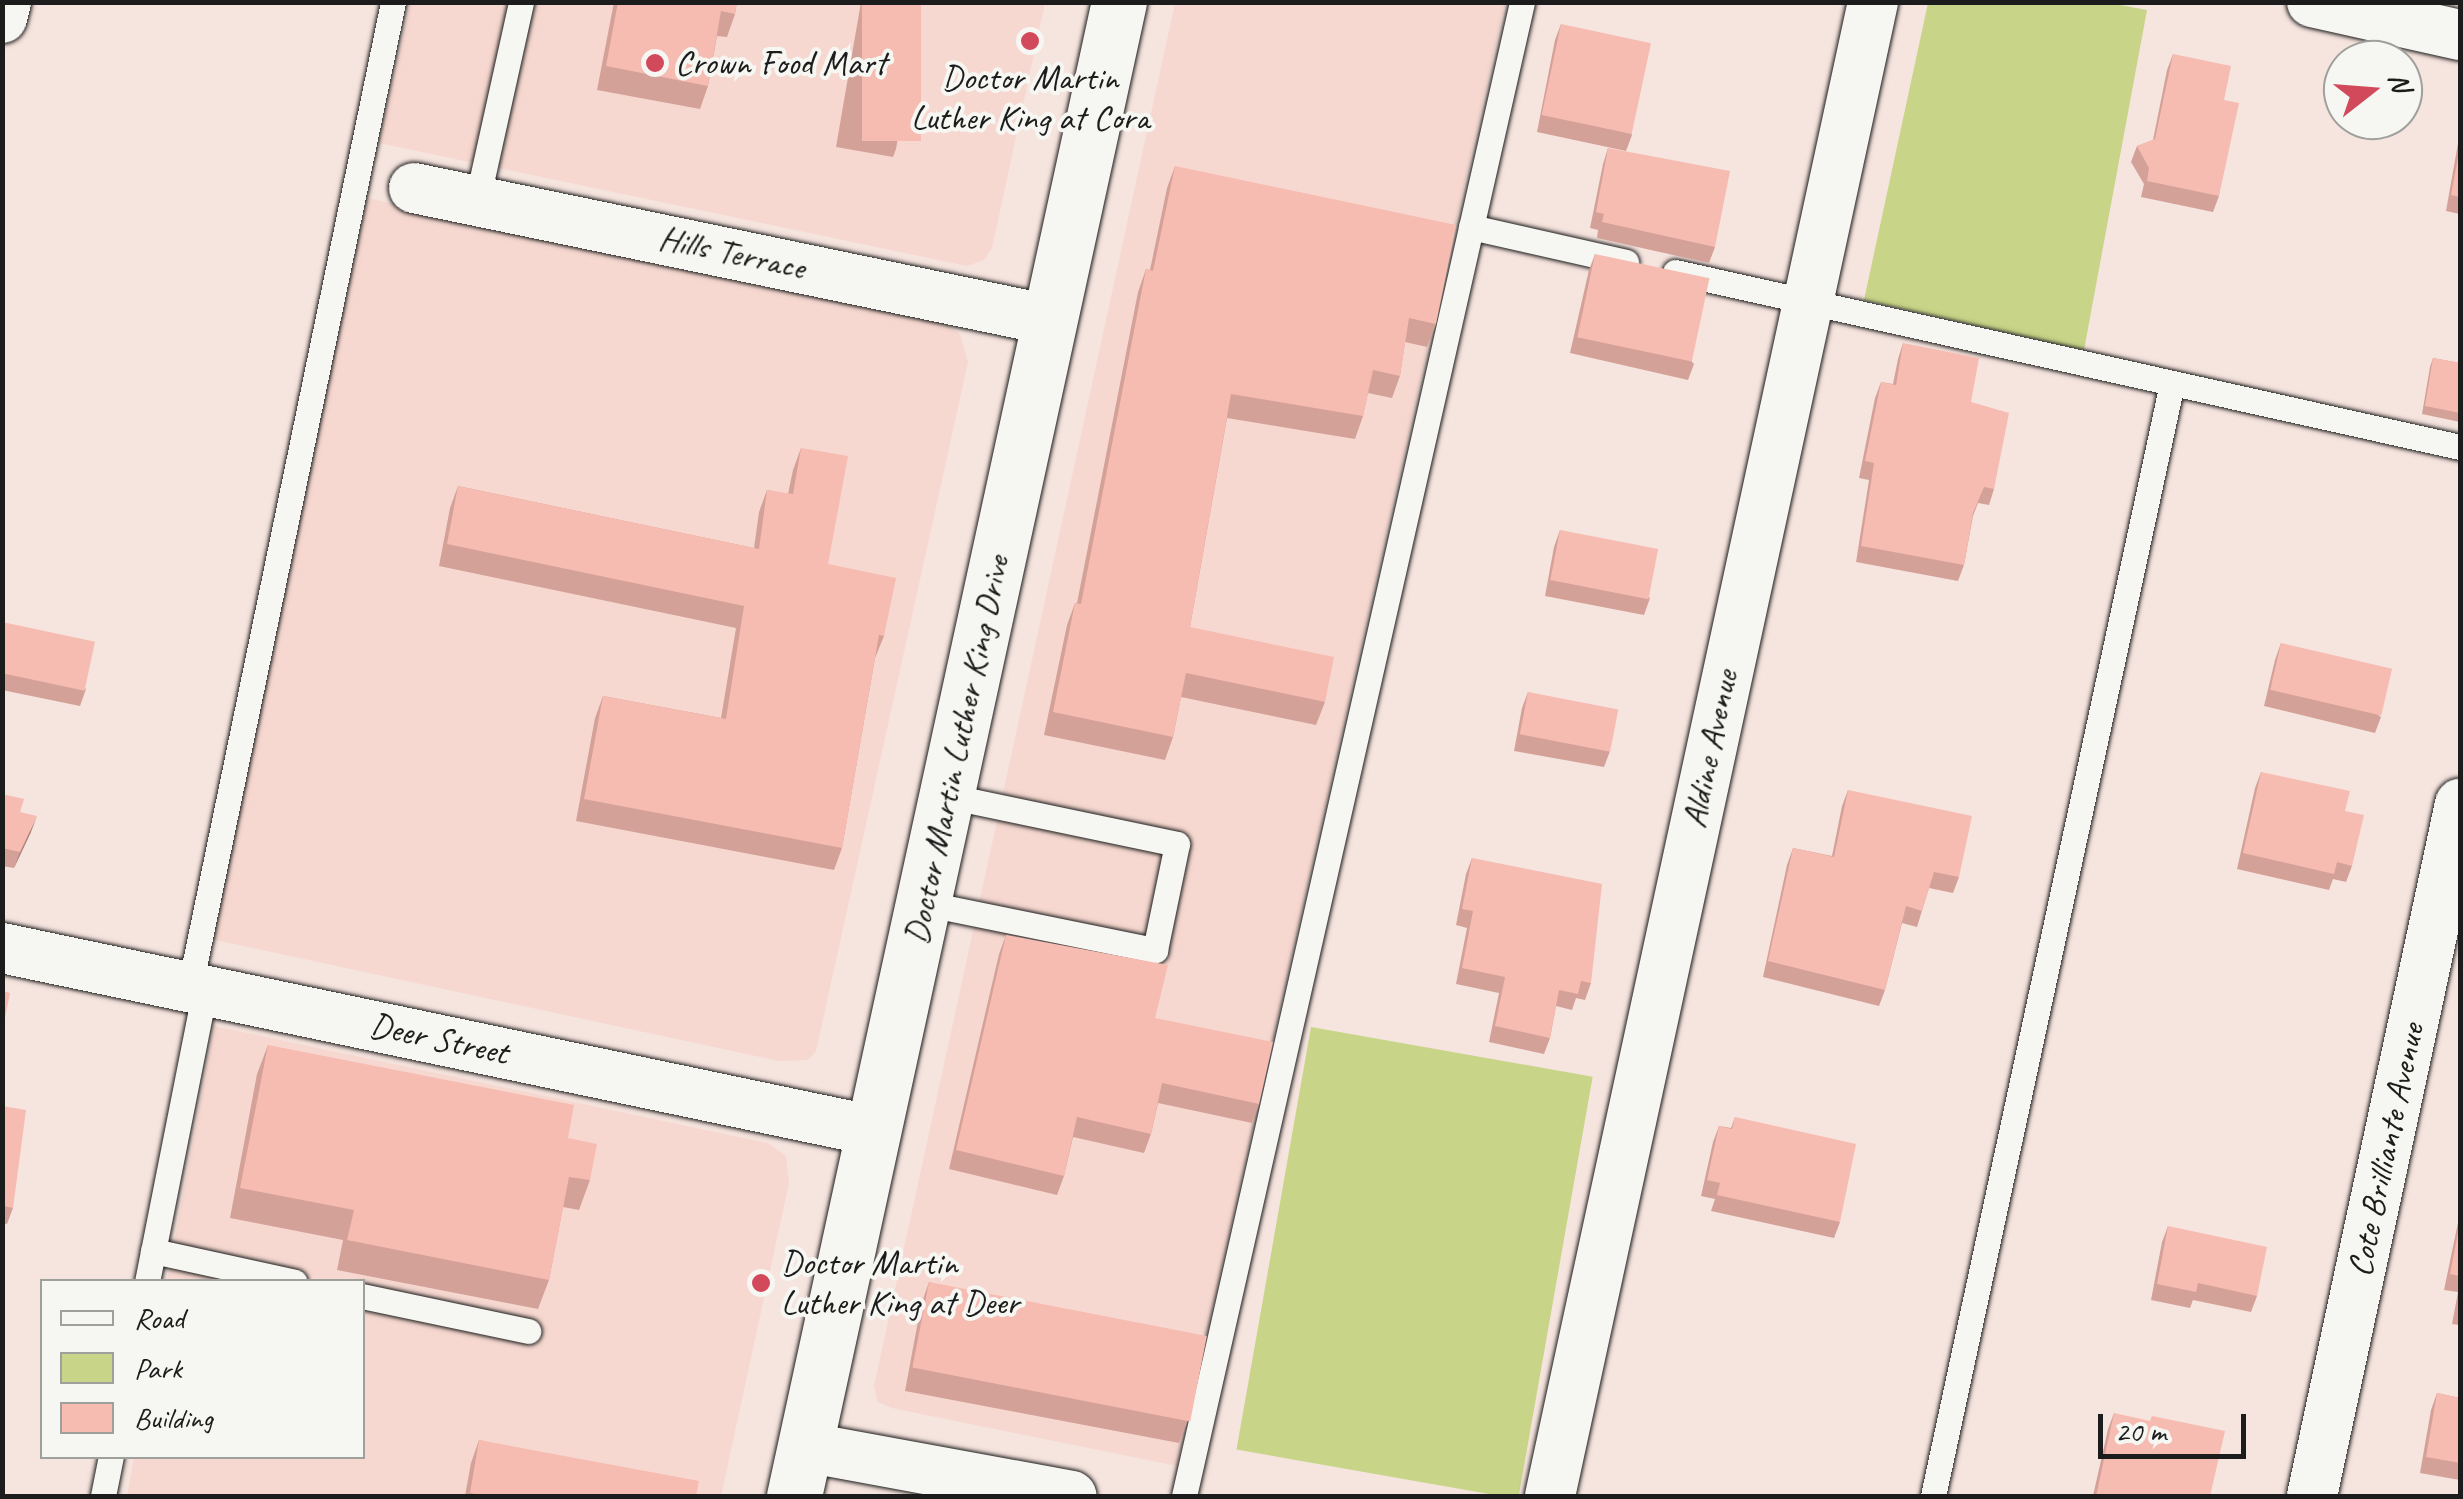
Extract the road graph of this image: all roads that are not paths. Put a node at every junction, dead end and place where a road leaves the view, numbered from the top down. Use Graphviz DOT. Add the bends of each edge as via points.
graph roads {
  1 [pos="6,2"];
  2 [pos="393,2"];
  3 [pos="521,2"];
  4 [pos="1119,2"];
  5 [pos="1522,2"];
  6 [pos="1873,2"];
  7 [pos="2312,2"];
  8 [pos="2,18"];
  9 [pos="2460,35"];
  10 [pos="414,188"];
  11 [pos="477,200"];
  12 [pos="1471,227"];
  13 [pos="1807,302"];
  14 [pos="1050,320"];
  15 [pos="2172,383"];
  16 [pos="2460,447"];
  17 [pos="948,796"];
  18 [pos="2460,804"];
  19 [pos="924,903"];
  20 [pos="2,948"];
  21 [pos="198,988"];
  22 [pos="874,1130"];
  23 [pos="153,1252"];
  24 [pos="148,1279"];
  25 [pos="281,1279"];
  26 [pos="365,1297"];
  27 [pos="528,1331"];
  28 [pos="110,1459"];
  29 [pos="800,1472"];
  30 [pos="103,1496"];
  31 [pos="1072,1496"];
  32 [pos="1184,1496"];
  33 [pos="1550,1496"];
  34 [pos="1932,1496"];
  35 [pos="2312,1496"];
  1 -- 8 [label="street"];
  2 -- 21 [label="lane"];
  3 -- 11 [label="lane"];
  4 -- 14 [label="main road, Doctor Martin Luther King Drive"];
  5 -- 12 [label="lane"];
  6 -- 13 [label="street, Aldine Avenue"];
  7 -- 9 [label="street"];
  10 -- 11 [label="street, Hills Terrace"];
  11 -- 14 [label="street, Hills Terrace"];
  12 -- 13 [label="lane"];
  12 -- 32 [label="lane"];
  13 -- 15 [label="lane"];
  13 -- 33 [label="street, Aldine Avenue"];
  14 -- 17 [label="main road, Doctor Martin Luther King Drive"];
  15 -- 16 [label="lane"];
  15 -- 34 [label="lane"];
  17 -- 19 [label="main road, Doctor Martin Luther King Drive"];
  17 -- 19 [label="lane" via="1177,844 1155,950"];
  18 -- 35 [label="street, Cote Brilliante Avenue"];
  19 -- 22 [label="main road, Doctor Martin Luther King Drive"];
  20 -- 21 [label="street, Deer Street"];
  21 -- 22 [label="street, Deer Street"];
  21 -- 23 [label="lane"];
  22 -- 29 [label="main road, Doctor Martin Luther King Drive"];
  23 -- 24 [label="lane"];
  23 -- 25 [label="lane"];
  26 -- 27 [label="lane"];
  28 -- 30 [label="lane"];
  29 -- 31 [label="street"];
}
